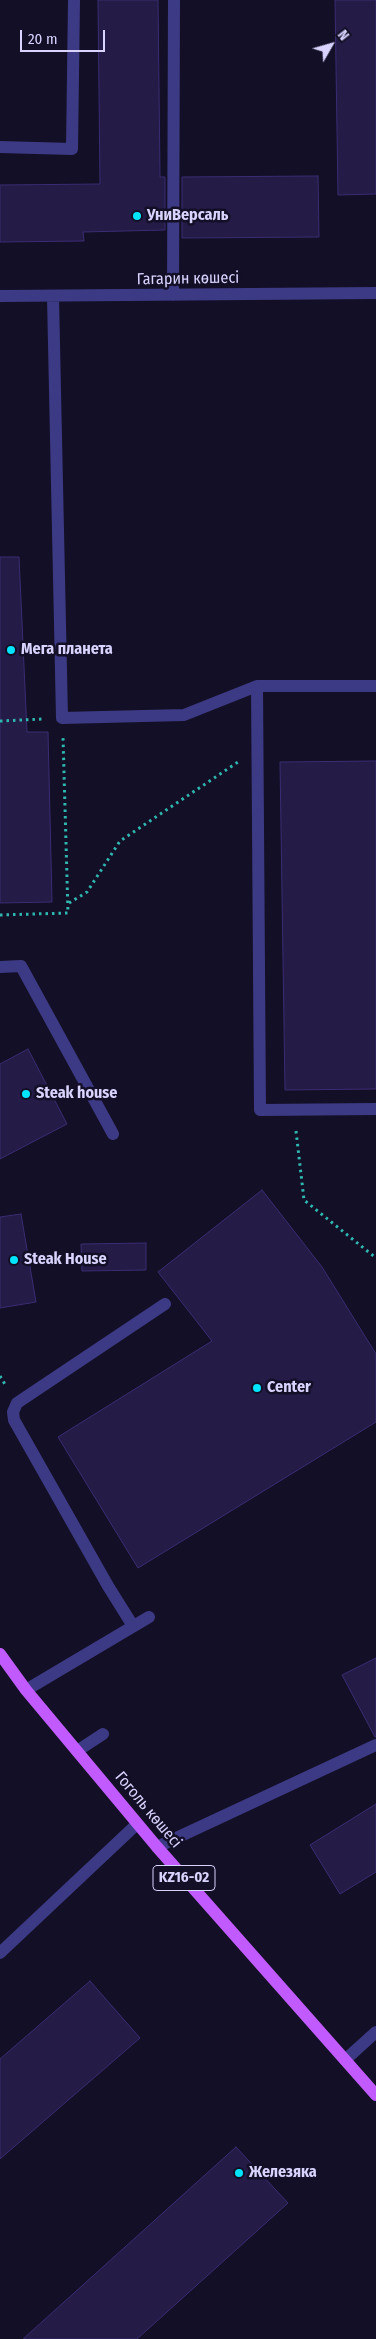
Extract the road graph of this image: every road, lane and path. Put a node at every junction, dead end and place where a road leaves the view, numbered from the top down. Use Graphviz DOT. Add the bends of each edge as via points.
graph roads {
  1 [pos="74,0"];
  2 [pos="174,0"];
  3 [pos="0,147"];
  4 [pos="376,293"];
  5 [pos="173,295"];
  6 [pos="0,296"];
  7 [pos="53,297"];
  8 [pos="258,686"];
  9 [pos="376,686"];
  10 [pos="62,718"];
  11 [pos="0,720"];
  12 [pos="258,749"];
  13 [pos="68,904"];
  14 [pos="0,915"];
  15 [pos="0,967"];
  16 [pos="294,1109"];
  17 [pos="376,1109"];
  18 [pos="113,1134"];
  19 [pos="376,1258"];
  20 [pos="165,1304"];
  21 [pos="149,1617"];
  22 [pos="133,1626"];
  23 [pos="0,1654"];
  24 [pos="26,1690"];
  25 [pos="103,1734"];
  26 [pos="376,1745"];
  27 [pos="77,1751"];
  28 [pos="137,1824"];
  29 [pos="157,1847"];
  30 [pos="0,1953"];
  31 [pos="376,2032"];
  32 [pos="345,2060"];
  33 [pos="376,2095"];
  1 -- 3 [label="street" via="72,149"];
  2 -- 5 [label="street"];
  4 -- 5 [label="street, Гагарин көшесі"];
  5 -- 7 [label="street, Гагарин көшесі"];
  6 -- 7 [label="street, Гагарин көшесі"];
  7 -- 10 [label="street"];
  8 -- 9 [label="street"];
  8 -- 10 [label="street" via="184,715"];
  8 -- 12 [label="street"];
  10 -- 11 [label="path"];
  10 -- 13 [label="path"];
  12 -- 13 [label="path" via="120,841 87,892"];
  12 -- 16 [label="street" via="260,1110"];
  13 -- 14 [label="path" via="68,913"];
  15 -- 18 [label="street" via="21,966"];
  16 -- 17 [label="street"];
  16 -- 19 [label="path" via="304,1200"];
  20 -- 22 [label="street" via="16,1404 13,1412 19,1428"];
  21 -- 22 [label="street"];
  22 -- 24 [label="street"];
  23 -- 24 [label="main road, Гоголь көшесі / KZ16-02"];
  24 -- 27 [label="main road, Гоголь көшесі / KZ16-02"];
  25 -- 27 [label="street"];
  26 -- 29 [label="street"];
  27 -- 28 [label="main road, Гоголь көшесі / KZ16-02"];
  28 -- 29 [label="main road, Гоголь көшесі / KZ16-02"];
  28 -- 30 [label="street"];
  29 -- 32 [label="main road, Гоголь көшесі / KZ16-02"];
  31 -- 32 [label="street"];
  32 -- 33 [label="main road, Гоголь көшесі / KZ16-02"];
}
